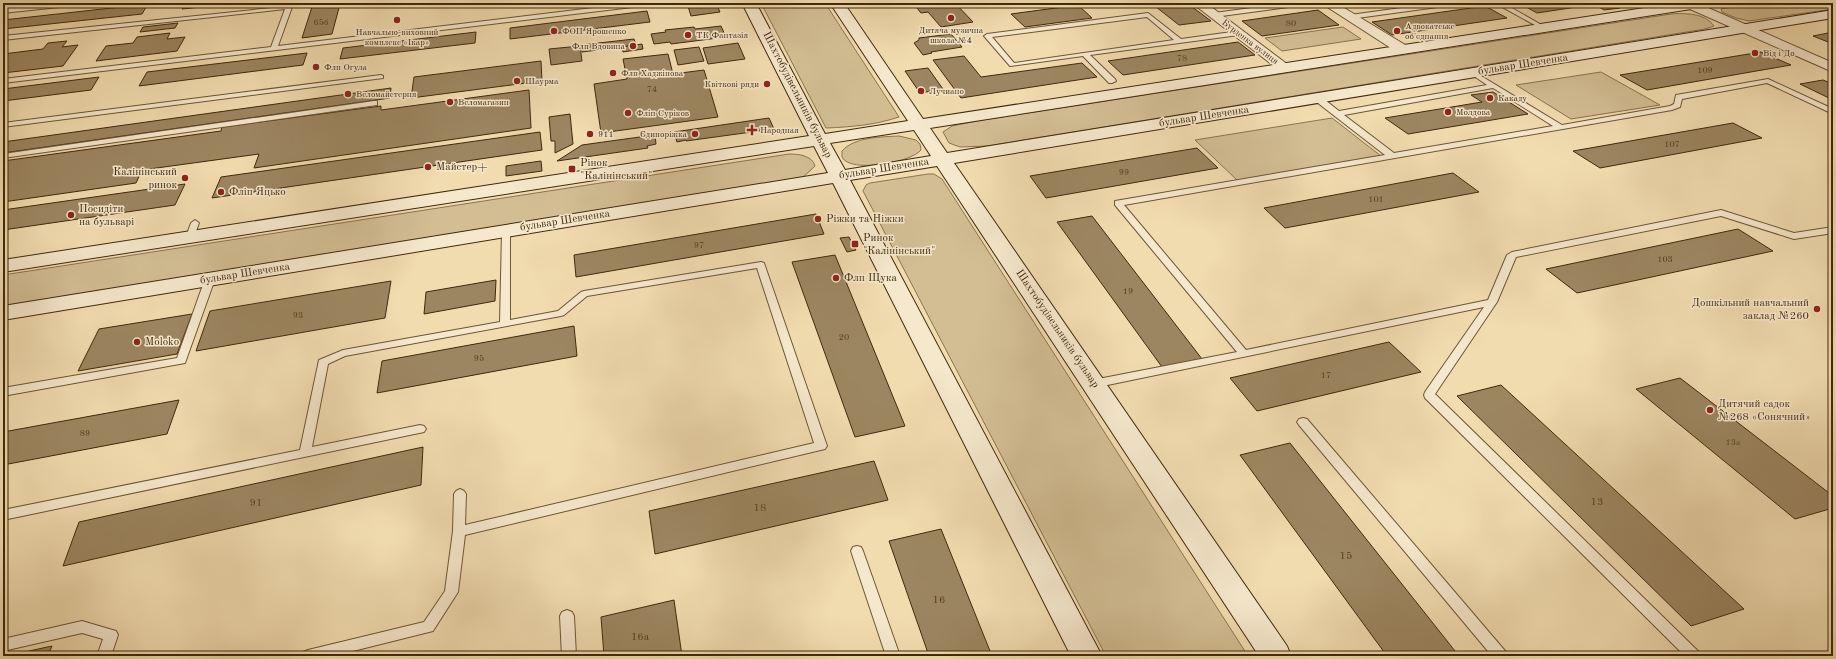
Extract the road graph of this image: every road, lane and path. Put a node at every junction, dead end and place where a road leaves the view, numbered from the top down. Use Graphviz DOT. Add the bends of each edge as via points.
graph roads {
  1 [pos="59,3"];
  2 [pos="649,3"];
  3 [pos="749,3"];
  4 [pos="837,3"];
  5 [pos="1198,3"];
  6 [pos="1303,3"];
  7 [pos="1327,3"];
  8 [pos="1397,3"];
  9 [pos="1452,3"];
  10 [pos="1498,3"];
  11 [pos="1694,4"];
  12 [pos="3,9"];
  13 [pos="1407,9"];
  14 [pos="1833,14"];
  15 [pos="1214,16"];
  16 [pos="1350,17"];
  17 [pos="1544,28"];
  18 [pos="1744,29"];
  19 [pos="1239,33"];
  20 [pos="3,38"];
  21 [pos="1180,41"];
  22 [pos="274,49"];
  23 [pos="1402,49"];
  24 [pos="1085,54"];
  25 [pos="1284,68"];
  26 [pos="1833,68"];
  27 [pos="1473,73"];
  28 [pos="381,77"];
  29 [pos="3,81"];
  30 [pos="1112,81"];
  31 [pos="1494,86"];
  32 [pos="1317,98"];
  33 [pos="374,103"];
  34 [pos="1833,112"];
  35 [pos="1336,114"];
  36 [pos="918,124"];
  37 [pos="3,125"];
  38 [pos="1560,127"];
  39 [pos="819,139"];
  40 [pos="3,156"];
  41 [pos="1392,156"];
  42 [pos="943,160"];
  43 [pos="839,176"];
  44 [pos="1833,230"];
  45 [pos="506,231"];
  46 [pos="3,266"];
  47 [pos="210,279"];
  48 [pos="1492,302"];
  49 [pos="3,313"];
  50 [pos="505,324"];
  51 [pos="1244,354"];
  52 [pos="1093,384"];
  53 [pos="3,392"];
  54 [pos="1303,422"];
  55 [pos="420,429"];
  56 [pos="304,453"];
  57 [pos="460,494"];
  58 [pos="3,515"];
  59 [pos="459,531"];
  60 [pos="857,551"];
  61 [pos="567,616"];
  62 [pos="3,645"];
  63 [pos="104,656"];
  64 [pos="308,656"];
  65 [pos="569,656"];
  66 [pos="893,656"];
  67 [pos="1087,656"];
  68 [pos="1276,656"];
  69 [pos="1501,656"];
  70 [pos="1694,656"];
  1 -- 12 [label="street"];
  2 -- 22 [label="lane"];
  3 -- 39 [label="main road, Шахтобудівельників бульвар"];
  4 -- 36 [label="main road, Шахтобудівельників бульвар"];
  5 -- 15 [label="street, Бурденка вулиця"];
  6 -- 15 [label="lane"];
  7 -- 16 [label="street"];
  8 -- 13 [label="lane"];
  9 -- 13 [label="lane"];
  10 -- 17 [label="lane"];
  11 -- 17 [label="main road"];
  11 -- 18 [label="street"];
  13 -- 16 [label="lane"];
  14 -- 18 [label="main road, бульвар Шевченка"];
  15 -- 19 [label="street, Бурденка вулиця"];
  16 -- 23 [label="street"];
  17 -- 23 [label="main road"];
  18 -- 26 [label="street"];
  18 -- 27 [label="main road, бульвар Шевченка"];
  19 -- 21 [label="lane"];
  19 -- 25 [label="street, Бурденка вулиця"];
  20 -- 22 [label="lane" via="289,7"];
  21 -- 24 [label="lane"];
  21 -- 24 [label="lane" via="1148,15 987,36 1012,65"];
  22 -- 29 [label="lane"];
  23 -- 25 [label="main road"];
  24 -- 30 [label="lane"];
  25 -- 36 [label="main road"];
  27 -- 31 [label="lane"];
  27 -- 32 [label="main road, бульвар Шевченка"];
  28 -- 37 [label="lane"];
  31 -- 35 [label="lane"];
  31 -- 38 [label="lane"];
  32 -- 35 [label="lane"];
  32 -- 42 [label="main road, бульвар Шевченка"];
  33 -- 40 [label="lane"];
  34 -- 38 [label="lane" via="1768,81 1679,96 1677,105 1672,108"];
  35 -- 41 [label="lane"];
  36 -- 39 [label="main road"];
  36 -- 42 [label="main road, Шахтобудівельників бульвар"];
  38 -- 41 [label="lane"];
  39 -- 43 [label="main road, Шахтобудівельників бульвар"];
  39 -- 46 [label="main road" via="193,230"];
  41 -- 51 [label="lane" via="1118,203"];
  42 -- 43 [label="main road, бульвар Шевченка"];
  42 -- 52 [label="main road, Шахтобудівельників бульвар"];
  43 -- 45 [label="main road, бульвар Шевченка"];
  43 -- 67 [label="main road, Шахтобудівельників бульвар"];
  44 -- 48 [label="lane" via="1794,236 1721,214 1512,255"];
  45 -- 47 [label="main road, бульвар Шевченка"];
  45 -- 50 [label="lane"];
  47 -- 49 [label="main road, бульвар Шевченка"];
  47 -- 53 [label="lane" via="181,361"];
  48 -- 51 [label="lane"];
  48 -- 70 [label="lane" via="1430,395"];
  50 -- 56 [label="lane" via="343,353 323,362"];
  50 -- 59 [label="lane" via="561,314 584,294 761,265 821,446"];
  51 -- 52 [label="lane"];
  52 -- 68 [label="main road, Шахтобудівельників бульвар"];
  54 -- 69 [label="lane"];
  55 -- 56 [label="lane"];
  56 -- 58 [label="lane"];
  57 -- 59 [label="lane"];
  59 -- 64 [label="lane" via="451,592 428,627"];
  60 -- 66 [label="lane"];
  61 -- 65 [label="lane"];
  62 -- 63 [label="lane" via="82,627 111,634"];
}
